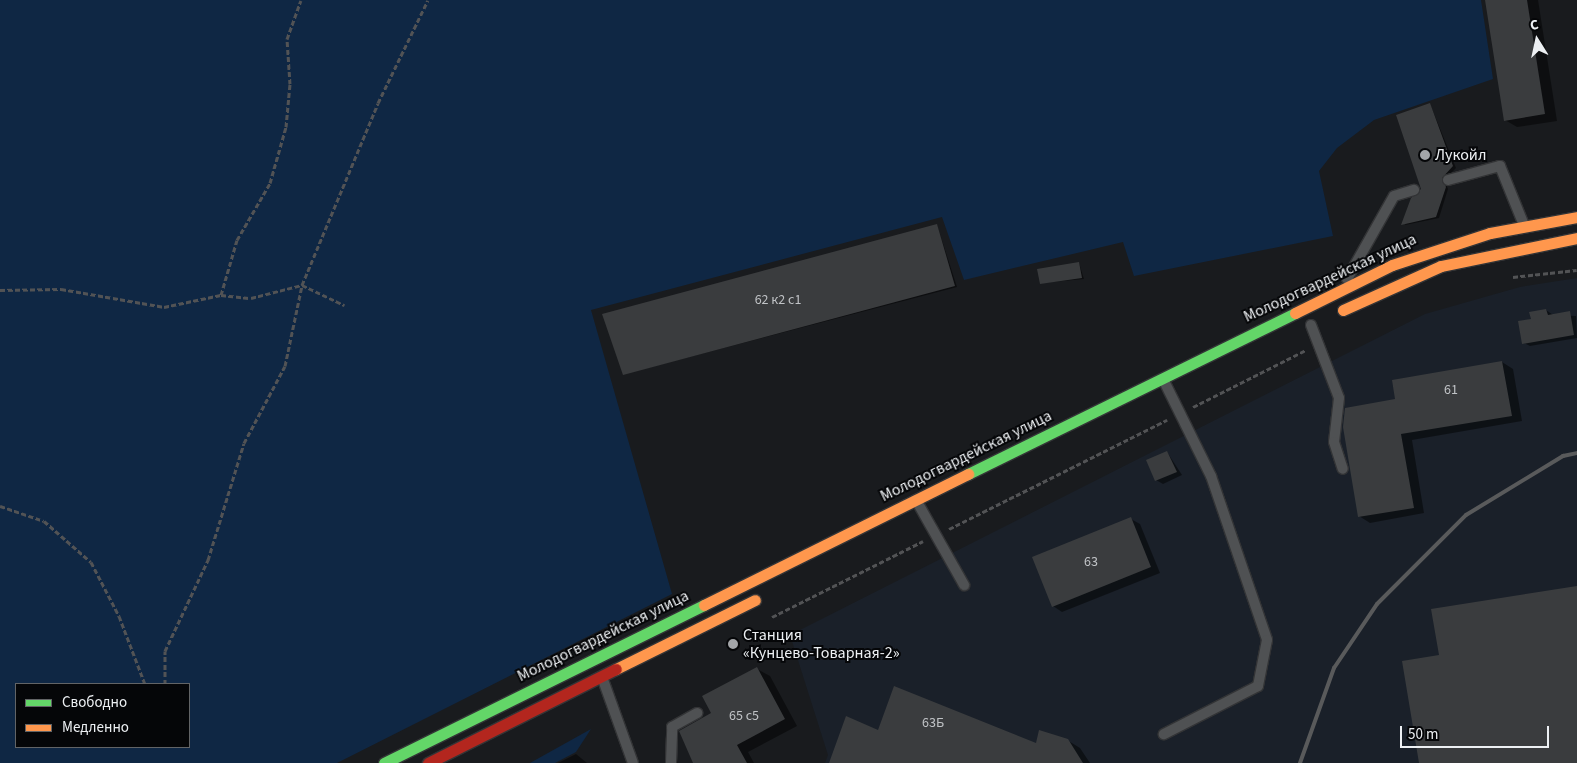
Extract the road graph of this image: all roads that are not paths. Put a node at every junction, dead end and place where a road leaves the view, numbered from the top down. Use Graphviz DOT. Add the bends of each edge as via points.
graph roads {
  1 [pos="1448,180"];
  2 [pos="1414,190"];
  3 [pos="1577,217"];
  4 [pos="1524,226"];
  5 [pos="1577,238"];
  6 [pos="1342,289"];
  7 [pos="1316,323"];
  8 [pos="1163,378"];
  9 [pos="1343,469"];
  10 [pos="916,500"];
  11 [pos="964,585"];
  12 [pos="764,596"];
  13 [pos="593,660"];
  14 [pos="602,676"];
  15 [pos="697,712"];
  16 [pos="1164,734"];
  17 [pos="384,763"];
  18 [pos="428,763"];
  19 [pos="633,763"];
  20 [pos="671,763"];
  1 -- 4 [label="lane" via="1500,166"];
  2 -- 6 [label="lane" via="1394,196"];
  3 -- 4 [label="main road, Молодогвардейская улица"];
  4 -- 6 [label="main road, Молодогвардейская улица" via="1433,248"];
  5 -- 7 [label="main road, Молодогвардейская улица" via="1441,266"];
  6 -- 8 [label="main road, Молодогвардейская улица"];
  7 -- 9 [label="lane" via="1339,398 1334,442"];
  8 -- 10 [label="main road, Молодогвардейская улица"];
  8 -- 16 [label="lane" via="1211,476 1267,640 1258,686"];
  10 -- 11 [label="lane"];
  10 -- 13 [label="main road, Молодогвардейская улица"];
  12 -- 14 [label="main road"];
  13 -- 14 [label="lane"];
  13 -- 17 [label="main road, Молодогвардейская улица"];
  14 -- 18 [label="main road"];
  14 -- 19 [label="lane"];
  15 -- 20 [label="lane" via="672,727"];
}
